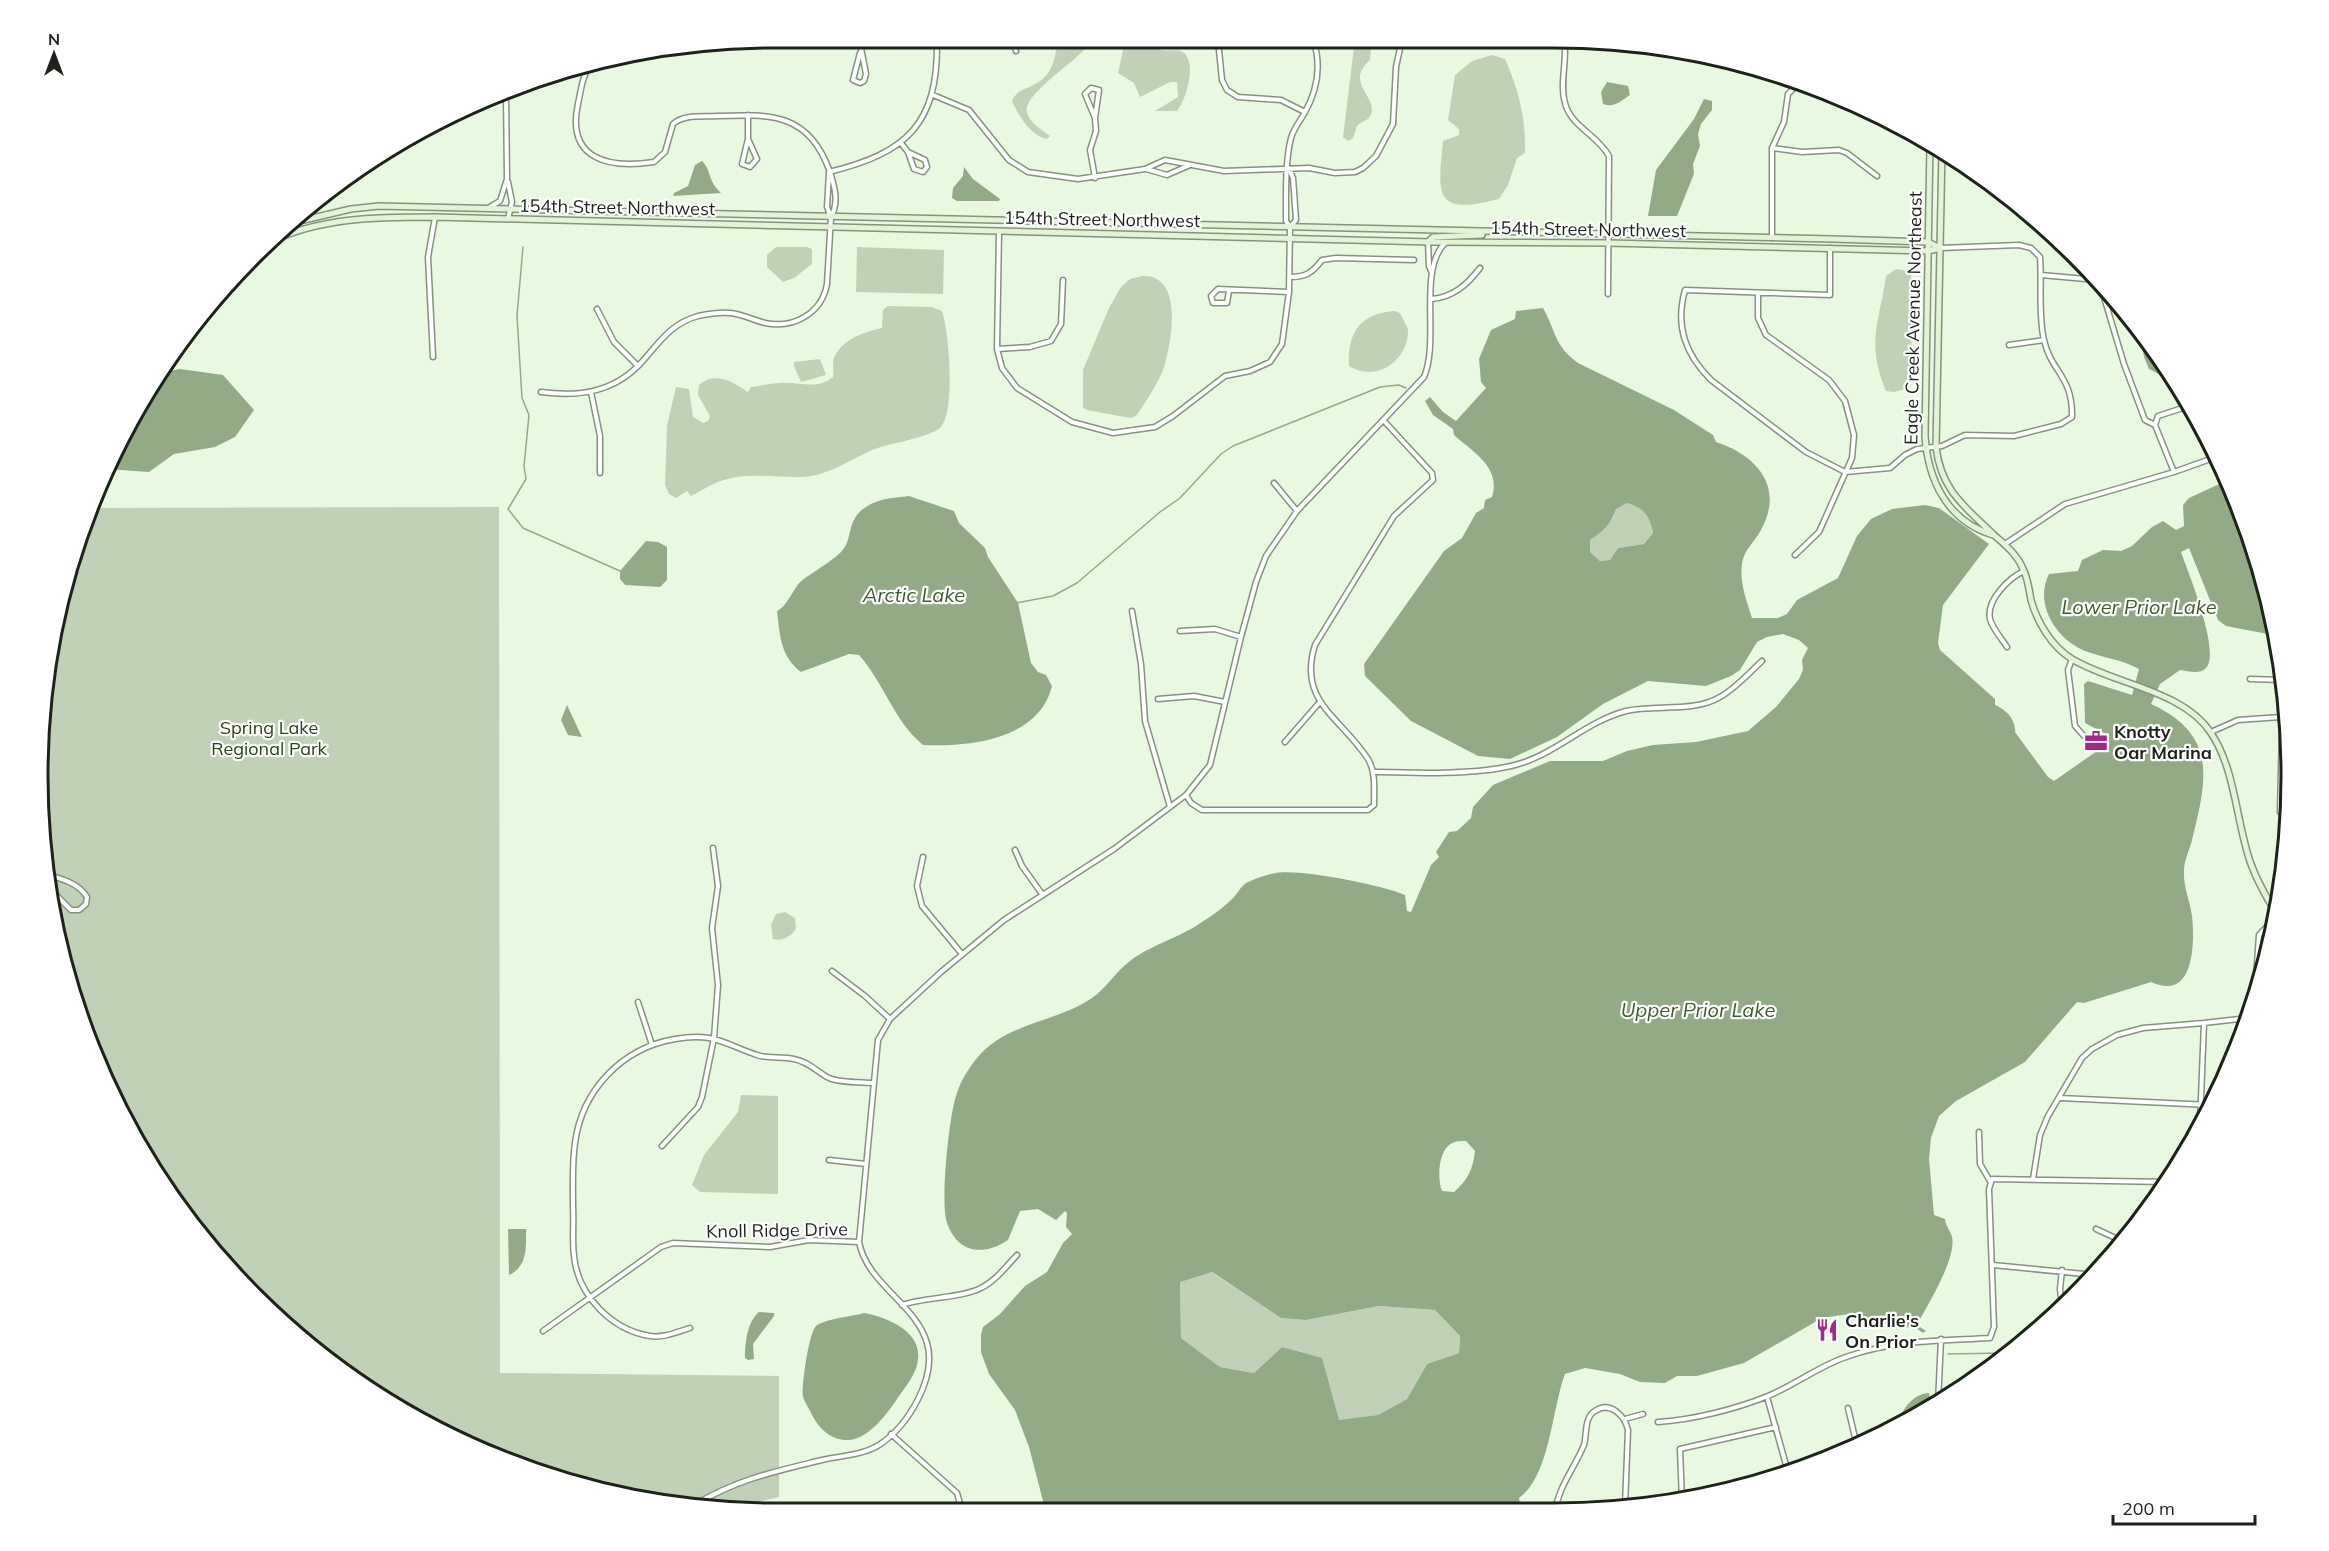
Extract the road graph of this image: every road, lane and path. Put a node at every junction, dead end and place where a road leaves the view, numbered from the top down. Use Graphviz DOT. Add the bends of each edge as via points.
graph roads {
  1 [pos="860,48"];
  2 [pos="937,48"];
  3 [pos="1015,48"];
  4 [pos="1219,48"];
  5 [pos="1316,48"];
  6 [pos="1400,48"];
  7 [pos="1566,49"];
  8 [pos="1016,51"];
  9 [pos="860,53"];
  10 [pos="585,73"];
  11 [pos="1793,89"];
  12 [pos="933,95"];
  13 [pos="506,100"];
  14 [pos="1305,112"];
  15 [pos="748,115"];
  16 [pos="1095,118"];
  17 [pos="748,139"];
  18 [pos="901,142"];
  19 [pos="1772,148"];
  20 [pos="908,152"];
  21 [pos="1930,153"];
  22 [pos="1942,161"];
  23 [pos="1190,165"];
  24 [pos="1289,168"];
  25 [pos="1145,169"];
  26 [pos="829,172"];
  27 [pos="1877,176"];
  28 [pos="1095,178"];
  29 [pos="507,179"];
  30 [pos="484,209"];
  31 [pos="511,209"];
  32 [pos="311,216"];
  33 [pos="435,217"];
  34 [pos="831,217"];
  35 [pos="508,219"];
  36 [pos="301,225"];
  37 [pos="830,226"];
  38 [pos="1290,227"];
  39 [pos="302,229"];
  40 [pos="999,231"];
  41 [pos="293,232"];
  42 [pos="1499,233"];
  43 [pos="1609,235"];
  44 [pos="1290,238"];
  45 [pos="1772,238"];
  46 [pos="1428,242"];
  47 [pos="1446,242"];
  48 [pos="1928,242"];
  49 [pos="1609,243"];
  50 [pos="1830,248"];
  51 [pos="1941,248"];
  52 [pos="1928,251"];
  53 [pos="1414,260"];
  54 [pos="1480,268"];
  55 [pos="1432,274"];
  56 [pos="2041,275"];
  57 [pos="1290,277"];
  58 [pos="2084,279"];
  59 [pos="1064,280"];
  60 [pos="1229,291"];
  61 [pos="1289,292"];
  62 [pos="1608,294"];
  63 [pos="1758,294"];
  64 [pos="1432,299"];
  65 [pos="2106,303"];
  66 [pos="597,309"];
  67 [pos="2044,340"];
  68 [pos="2009,345"];
  69 [pos="997,349"];
  70 [pos="433,357"];
  71 [pos="638,366"];
  72 [pos="541,392"];
  73 [pos="591,392"];
  74 [pos="2182,408"];
  75 [pos="1385,422"];
  76 [pos="2155,425"];
  77 [pos="1931,448"];
  78 [pos="2209,460"];
  79 [pos="600,472"];
  80 [pos="1845,472"];
  81 [pos="2174,472"];
  82 [pos="1274,483"];
  83 [pos="1298,511"];
  84 [pos="1994,535"];
  85 [pos="2005,544"];
  86 [pos="1795,555"];
  87 [pos="2024,570"];
  88 [pos="1132,611"];
  89 [pos="1180,631"];
  90 [pos="1241,637"];
  91 [pos="2007,647"];
  92 [pos="2072,659"];
  93 [pos="1762,662"];
  94 [pos="2250,679"];
  95 [pos="2275,680"];
  96 [pos="1158,699"];
  97 [pos="1225,702"];
  98 [pos="1319,703"];
  99 [pos="2278,717"];
  100 [pos="2211,732"];
  101 [pos="2084,736"];
  102 [pos="1285,742"];
  103 [pos="2281,764"];
  104 [pos="1373,772"];
  105 [pos="1186,795"];
  106 [pos="2280,795"];
  107 [pos="1170,807"];
  108 [pos="713,848"];
  109 [pos="1015,850"];
  110 [pos="923,857"];
  111 [pos="55,877"];
  112 [pos="1042,894"];
  113 [pos="59,897"];
  114 [pos="2270,902"];
  115 [pos="2264,930"];
  116 [pos="962,954"];
  117 [pos="2257,958"];
  118 [pos="832,971"];
  119 [pos="638,1002"];
  120 [pos="890,1019"];
  121 [pos="2238,1019"];
  122 [pos="2204,1023"];
  123 [pos="714,1038"];
  124 [pos="652,1045"];
  125 [pos="874,1083"];
  126 [pos="2060,1098"];
  127 [pos="2201,1104"];
  128 [pos="1979,1132"];
  129 [pos="662,1146"];
  130 [pos="829,1160"];
  131 [pos="866,1164"];
  132 [pos="2033,1179"];
  133 [pos="1991,1180"];
  134 [pos="2157,1182"];
  135 [pos="2096,1228"];
  136 [pos="2115,1237"];
  137 [pos="859,1242"];
  138 [pos="1017,1256"];
  139 [pos="1993,1265"];
  140 [pos="2062,1270"];
  141 [pos="2083,1273"];
  142 [pos="2061,1297"];
  143 [pos="589,1298"];
  144 [pos="902,1305"];
  145 [pos="690,1328"];
  146 [pos="543,1331"];
  147 [pos="1941,1339"];
  148 [pos="1939,1393"];
  149 [pos="1767,1396"];
  150 [pos="1848,1408"];
  151 [pos="1643,1414"];
  152 [pos="1625,1419"];
  153 [pos="1658,1422"];
  154 [pos="1776,1427"];
  155 [pos="891,1434"];
  156 [pos="1855,1437"];
  157 [pos="1786,1464"];
  158 [pos="1682,1491"];
  159 [pos="704,1499"];
  160 [pos="1625,1499"];
  161 [pos="960,1503"];
  162 [pos="1556,1503"];
  1 -- 9 [label="street"];
  2 -- 12 [label="street"];
  3 -- 8 [label="street"];
  4 -- 14 [label="street" via="1227,90 1238,97 1281,100"];
  5 -- 14 [label="street" via="1317,81"];
  6 -- 24 [label="street" via="1393,124 1369,163 1345,174"];
  7 -- 43 [label="street" via="1564,102 1575,121 1609,156"];
  9 -- 9 [label="street" via="852,76 860,83 866,74"];
  10 -- 15 [label="street" via="575,132 588,153 604,161 654,162 665,152 669,130 678,120"];
  11 -- 19 [label="street"];
  12 -- 18 [label="street" via="917,126"];
  12 -- 28 [label="street" via="969,110 1017,167 1066,179"];
  13 -- 29 [label="street"];
  14 -- 24 [label="street" via="1292,135"];
  15 -- 17 [label="street"];
  15 -- 26 [label="street" via="782,118 800,128 820,149"];
  16 -- 16 [label="street" via="1100,95 1099,90 1090,88 1085,94"];
  16 -- 28 [label="street" via="1090,150"];
  17 -- 17 [label="street" via="742,164 750,167 757,159"];
  18 -- 20 [label="street"];
  18 -- 26 [label="street" via="881,155"];
  19 -- 27 [label="street" via="1802,152 1839,150"];
  19 -- 45 [label="street"];
  20 -- 20 [label="street" via="914,169 923,172 927,167 925,160"];
  21 -- 48 [label="street, Eagle Creek Avenue Northeast"];
  22 -- 51 [label="street, Eagle Creek Avenue Northeast"];
  23 -- 24 [label="street" via="1224,171"];
  23 -- 25 [label="street" via="1166,160"];
  23 -- 25 [label="street" via="1167,175"];
  24 -- 38 [label="street" via="1286,221"];
  24 -- 38 [label="street" via="1296,220"];
  25 -- 28 [label="street"];
  26 -- 34 [label="street" via="826,207"];
  26 -- 34 [label="street" via="836,207"];
  29 -- 30 [label="street" via="500,201"];
  29 -- 31 [label="street"];
  30 -- 31 [label="street, 154th Street Northwest"];
  30 -- 32 [label="street, 154th Street Northwest" via="380,206"];
  31 -- 34 [label="street, 154th Street Northwest"];
  31 -- 35 [label="street"];
  33 -- 35 [label="street, 154th Street Northwest"];
  33 -- 39 [label="street, 154th Street Northwest" via="365,217"];
  33 -- 70 [label="street" via="428,257"];
  34 -- 37 [label="street"];
  34 -- 38 [label="street, 154th Street Northwest"];
  35 -- 37 [label="street, 154th Street Northwest"];
  36 -- 39 [label="street"];
  37 -- 40 [label="street, 154th Street Northwest"];
  37 -- 71 [label="street" via="825,295 805,318 785,324 764,323 728,312 690,319 665,334"];
  38 -- 42 [label="street, 154th Street Northwest"];
  38 -- 44 [label="street"];
  39 -- 41 [label="street, 154th Street Northwest"];
  40 -- 44 [label="street, 154th Street Northwest"];
  40 -- 69 [label="street"];
  42 -- 43 [label="street, 154th Street Northwest"];
  42 -- 46 [label="street" via="1433,237"];
  43 -- 45 [label="street, 154th Street Northwest"];
  43 -- 49 [label="street"];
  44 -- 46 [label="street, 154th Street Northwest"];
  44 -- 57 [label="street"];
  45 -- 48 [label="street, 154th Street Northwest"];
  46 -- 47 [label="street, 154th Street Northwest"];
  46 -- 55 [label="street"];
  47 -- 49 [label="street, 154th Street Northwest"];
  47 -- 55 [label="street" via="1438,249"];
  48 -- 51 [label="street, 154th Street Northwest"];
  48 -- 52 [label="street, Eagle Creek Avenue Northeast"];
  49 -- 50 [label="street, 154th Street Northwest"];
  49 -- 62 [label="street"];
  50 -- 52 [label="street, 154th Street Northwest"];
  50 -- 63 [label="street" via="1830,295"];
  51 -- 52 [label="street, 154th Street Northwest"];
  51 -- 56 [label="street, 154th Street Northwest" via="2031,248 2040,257"];
  51 -- 77 [label="street, Eagle Creek Avenue Northeast"];
  52 -- 77 [label="street, Eagle Creek Avenue Northeast"];
  53 -- 57 [label="street" via="1336,258 1322,260 1303,277"];
  54 -- 64 [label="street" via="1447,297"];
  55 -- 64 [label="street"];
  56 -- 58 [label="street"];
  56 -- 67 [label="street, 154th Street Northwest"];
  57 -- 61 [label="street"];
  59 -- 69 [label="street" via="1061,324 1052,341"];
  60 -- 60 [label="street" via="1212,292 1213,303 1227,303"];
  60 -- 61 [label="street"];
  61 -- 69 [label="street" via="1282,344 1270,362 1225,376 1173,416 1155,427 1135,431 1113,433 1072,422 1017,388 1002,368"];
  63 -- 80 [label="street" via="1758,318 1766,334 1829,381 1845,401 1854,435 1852,458"];
  63 -- 80 [label="street" via="1685,290 1680,324 1685,345 1711,381 1806,452"];
  64 -- 75 [label="street" via="1429,366 1419,384"];
  65 -- 76 [label="street" via="2145,420"];
  66 -- 71 [label="street" via="614,342"];
  67 -- 68 [label="street"];
  67 -- 77 [label="street" via="2068,384 2072,417 2061,424 2014,436 1965,435"];
  71 -- 73 [label="street" via="615,384"];
  72 -- 73 [label="street"];
  73 -- 79 [label="street" via="600,436"];
  74 -- 76 [label="street" via="2158,416"];
  75 -- 83 [label="street"];
  75 -- 98 [label="street" via="1432,472 1433,480 1394,516 1315,645 1309,662"];
  76 -- 81 [label="street"];
  77 -- 80 [label="street" via="1905,455 1890,468"];
  77 -- 84 [label="street, Eagle Creek Avenue Northeast" via="1946,485"];
  77 -- 84 [label="street, Eagle Creek Avenue Northeast" via="1929,470 1945,501 1975,526"];
  78 -- 81 [label="street"];
  80 -- 86 [label="street" via="1820,532"];
  81 -- 85 [label="street" via="2065,504"];
  82 -- 83 [label="street"];
  83 -- 90 [label="street" via="1266,556"];
  84 -- 85 [label="street, Eagle Creek Avenue Northeast"];
  85 -- 87 [label="street, Eagle Creek Avenue Northeast"];
  87 -- 91 [label="street" via="2014,575 1992,604 1990,618"];
  87 -- 92 [label="street, Eagle Creek Avenue Northeast" via="2038,619 2057,646"];
  88 -- 107 [label="street" via="1145,721"];
  89 -- 90 [label="street" via="1215,629"];
  90 -- 97 [label="street"];
  92 -- 100 [label="street, Eagle Creek Avenue Northeast" via="2167,699 2191,713"];
  92 -- 101 [label="street" via="2068,670 2075,726"];
  93 -- 104 [label="street" via="1721,697 1703,704 1625,712 1589,727 1563,745 1511,766"];
  94 -- 95 [label="street"];
  96 -- 97 [label="street" via="1194,696"];
  97 -- 105 [label="street" via="1210,765"];
  98 -- 102 [label="street"];
  98 -- 104 [label="street" via="1369,760"];
  99 -- 100 [label="street" via="2248,718"];
  100 -- 114 [label="street" via="2225,766 2248,856"];
  103 -- 106 [label="street"];
  104 -- 105 [label="street" via="1374,805 1368,810 1202,810"];
  105 -- 107 [label="street"];
  107 -- 112 [label="street" via="1114,849"];
  108 -- 123 [label="street" via="718,886 712,928 718,985"];
  109 -- 112 [label="street"];
  110 -- 116 [label="street" via="917,886 922,906"];
  111 -- 113 [label="street" via="67,880 87,897 79,910 71,910"];
  112 -- 116 [label="street"];
  115 -- 117 [label="street" via="2259,935"];
  116 -- 120 [label="street"];
  118 -- 120 [label="street"];
  119 -- 124 [label="street"];
  120 -- 125 [label="street" via="878,1040"];
  121 -- 122 [label="street"];
  122 -- 126 [label="street" via="2143,1028 2117,1035 2082,1058"];
  122 -- 127 [label="street"];
  123 -- 124 [label="street" via="676,1038"];
  123 -- 125 [label="street" via="757,1055 792,1058 813,1065 830,1078"];
  123 -- 129 [label="street" via="698,1107"];
  124 -- 143 [label="street" via="615,1065 599,1084 576,1135 573,1257"];
  125 -- 131 [label="street"];
  126 -- 127 [label="street"];
  126 -- 132 [label="street" via="2040,1135"];
  128 -- 133 [label="street" via="1980,1164"];
  130 -- 131 [label="street"];
  131 -- 137 [label="street"];
  132 -- 133 [label="street"];
  132 -- 134 [label="street"];
  133 -- 139 [label="street"];
  135 -- 136 [label="street"];
  137 -- 143 [label="street, Knoll Ridge Drive" via="809,1240 770,1247 673,1243 655,1250"];
  137 -- 144 [label="street" via="868,1266"];
  138 -- 144 [label="street" via="981,1288 920,1298"];
  139 -- 140 [label="street"];
  139 -- 147 [label="street" via="1994,1327 1990,1338"];
  140 -- 141 [label="street"];
  140 -- 142 [label="street"];
  143 -- 145 [label="street" via="613,1322 633,1331 666,1336"];
  143 -- 146 [label="street, Knoll Ridge Drive"];
  144 -- 155 [label="street" via="927,1342 929,1375 923,1391"];
  147 -- 148 [label="street"];
  147 -- 149 [label="street" via="1879,1346 1842,1358"];
  149 -- 153 [label="street" via="1683,1420"];
  149 -- 154 [label="street"];
  150 -- 156 [label="street"];
  151 -- 152 [label="street"];
  152 -- 160 [label="street"];
  152 -- 162 [label="street" via="1615,1410 1594,1411 1588,1419 1584,1444"];
  154 -- 157 [label="street"];
  154 -- 158 [label="street" via="1680,1449"];
  155 -- 159 [label="street" via="861,1452 756,1475"];
  155 -- 161 [label="street" via="957,1493"];
}
